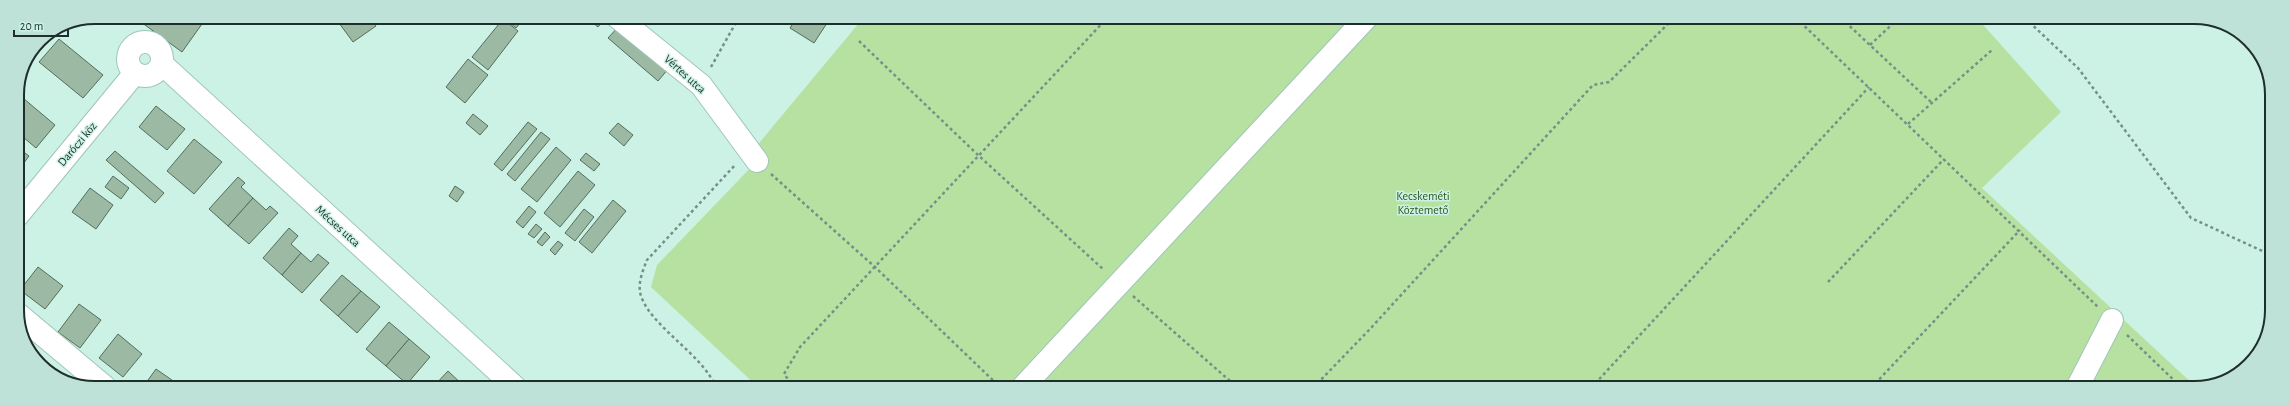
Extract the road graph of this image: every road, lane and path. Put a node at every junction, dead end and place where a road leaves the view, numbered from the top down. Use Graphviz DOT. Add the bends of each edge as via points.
graph roads {
  1 [pos="626,24"];
  2 [pos="735,24"];
  3 [pos="1101,24"];
  4 [pos="1361,24"];
  5 [pos="1668,24"];
  6 [pos="1802,24"];
  7 [pos="1847,24"];
  8 [pos="1893,24"];
  9 [pos="2031,24"];
  10 [pos="859,41"];
  11 [pos="1870,45"];
  12 [pos="1992,50"];
  13 [pos="162,64"];
  14 [pos="135,73"];
  15 [pos="701,85"];
  16 [pos="1869,87"];
  17 [pos="1932,103"];
  18 [pos="1908,124"];
  19 [pos="978,155"];
  20 [pos="1945,159"];
  21 [pos="756,161"];
  22 [pos="24,208"];
  23 [pos="2020,230"];
  24 [pos="2265,252"];
  25 [pos="875,267"];
  26 [pos="1828,282"];
  27 [pos="1120,284"];
  28 [pos="25,320"];
  29 [pos="2112,320"];
  30 [pos="98,381"];
  31 [pos="508,381"];
  32 [pos="711,381"];
  33 [pos="790,381"];
  34 [pos="994,381"];
  35 [pos="1029,381"];
  36 [pos="1230,381"];
  37 [pos="1320,381"];
  38 [pos="1598,381"];
  39 [pos="1878,381"];
  40 [pos="2081,381"];
  41 [pos="2175,381"];
  1 -- 15 [label="street, Vértes utca"];
  2 -- 15 [label="path"];
  3 -- 19 [label="path"];
  4 -- 27 [label="street"];
  5 -- 37 [label="path" via="1609,82 1593,85"];
  6 -- 16 [label="path"];
  7 -- 11 [label="path"];
  8 -- 11 [label="path"];
  9 -- 24 [label="path" via="2078,68 2191,218"];
  10 -- 19 [label="path"];
  11 -- 17 [label="path"];
  12 -- 17 [label="path"];
  13 -- 14 [label="street" via="153,74 147,76"];
  13 -- 14 [label="street, Mécses utca" via="158,48 143,42 133,47 128,57"];
  13 -- 31 [label="street, Mécses utca"];
  14 -- 22 [label="street, Daróczi köz"];
  15 -- 21 [label="street, Vértes utca"];
  16 -- 18 [label="path"];
  16 -- 38 [label="path"];
  17 -- 18 [label="path"];
  18 -- 20 [label="path"];
  19 -- 25 [label="path"];
  19 -- 27 [label="path"];
  20 -- 23 [label="path"];
  20 -- 26 [label="path"];
  21 -- 25 [label="path"];
  21 -- 32 [label="path" via="738,162 648,260 641,277 640,295 648,308 696,360"];
  23 -- 29 [label="path"];
  23 -- 39 [label="path"];
  25 -- 33 [label="path" via="800,347 784,374"];
  25 -- 34 [label="path"];
  27 -- 35 [label="street"];
  27 -- 36 [label="path"];
  28 -- 30 [label="street"];
  29 -- 40 [label="street"];
  29 -- 41 [label="path"];
}
